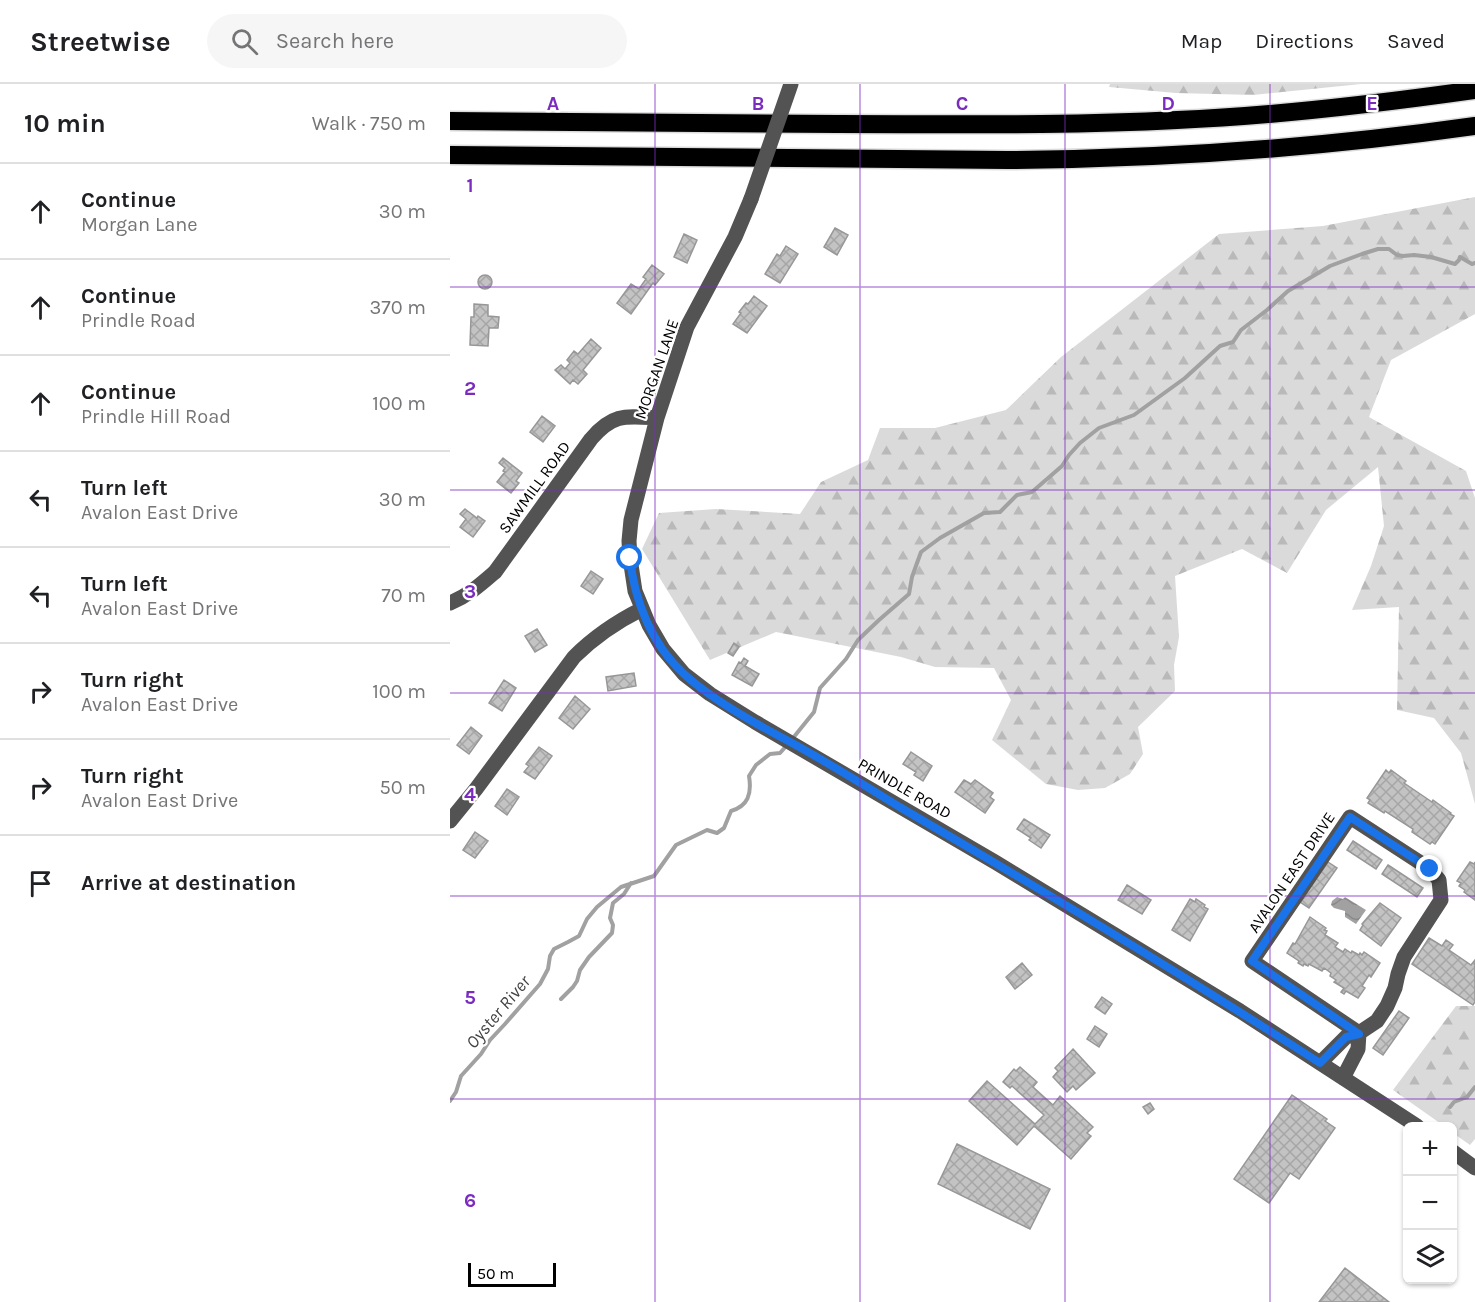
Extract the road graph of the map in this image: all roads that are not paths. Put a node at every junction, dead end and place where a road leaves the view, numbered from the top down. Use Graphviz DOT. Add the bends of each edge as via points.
graph roads {
  1 [pos="790,84"];
  2 [pos="1475,90"];
  3 [pos="450,121"];
  4 [pos="1475,126"];
  5 [pos="450,155"];
  6 [pos="657,418"];
  7 [pos="450,603"];
  8 [pos="642,609"];
  9 [pos="450,821"];
  10 [pos="1359,1034"];
  11 [pos="1320,1063"];
  12 [pos="1343,1078"];
  13 [pos="1411,1122"];
  14 [pos="1457,1155"];
  15 [pos="1475,1168"];
  1 -- 6 [label="street, MORGAN LANE, bridge" via="751,199 687,327"];
  2 -- 3 [label="highway" via="1286,113 1103,123"];
  4 -- 5 [label="highway" via="1306,146 1103,158"];
  6 -- 7 [label="street, SAWMILL ROAD" via="622,417 599,429 495,572 465,597"];
  6 -- 8 [label="street, MORGAN LANE" via="629,541 631,572"];
  8 -- 9 [label="street" via="588,642 574,657"];
  8 -- 11 [label="street, PRINDLE ROAD" via="663,648 684,674 710,694 995,862"];
  10 -- 10 [label="street, AVALON EAST DRIVE" via="1377,1021 1387,1006 1404,957 1441,900 1441,894 1439,880 1430,869 1350,817 1252,961"];
  10 -- 11 [label="street, AVALON EAST DRIVE" via="1346,1037"];
  10 -- 12 [label="street" via="1358,1049"];
  11 -- 12 [label="street, PRINDLE ROAD"];
  12 -- 13 [label="street, PRINDLE ROAD"];
  14 -- 15 [label="street"];
}
